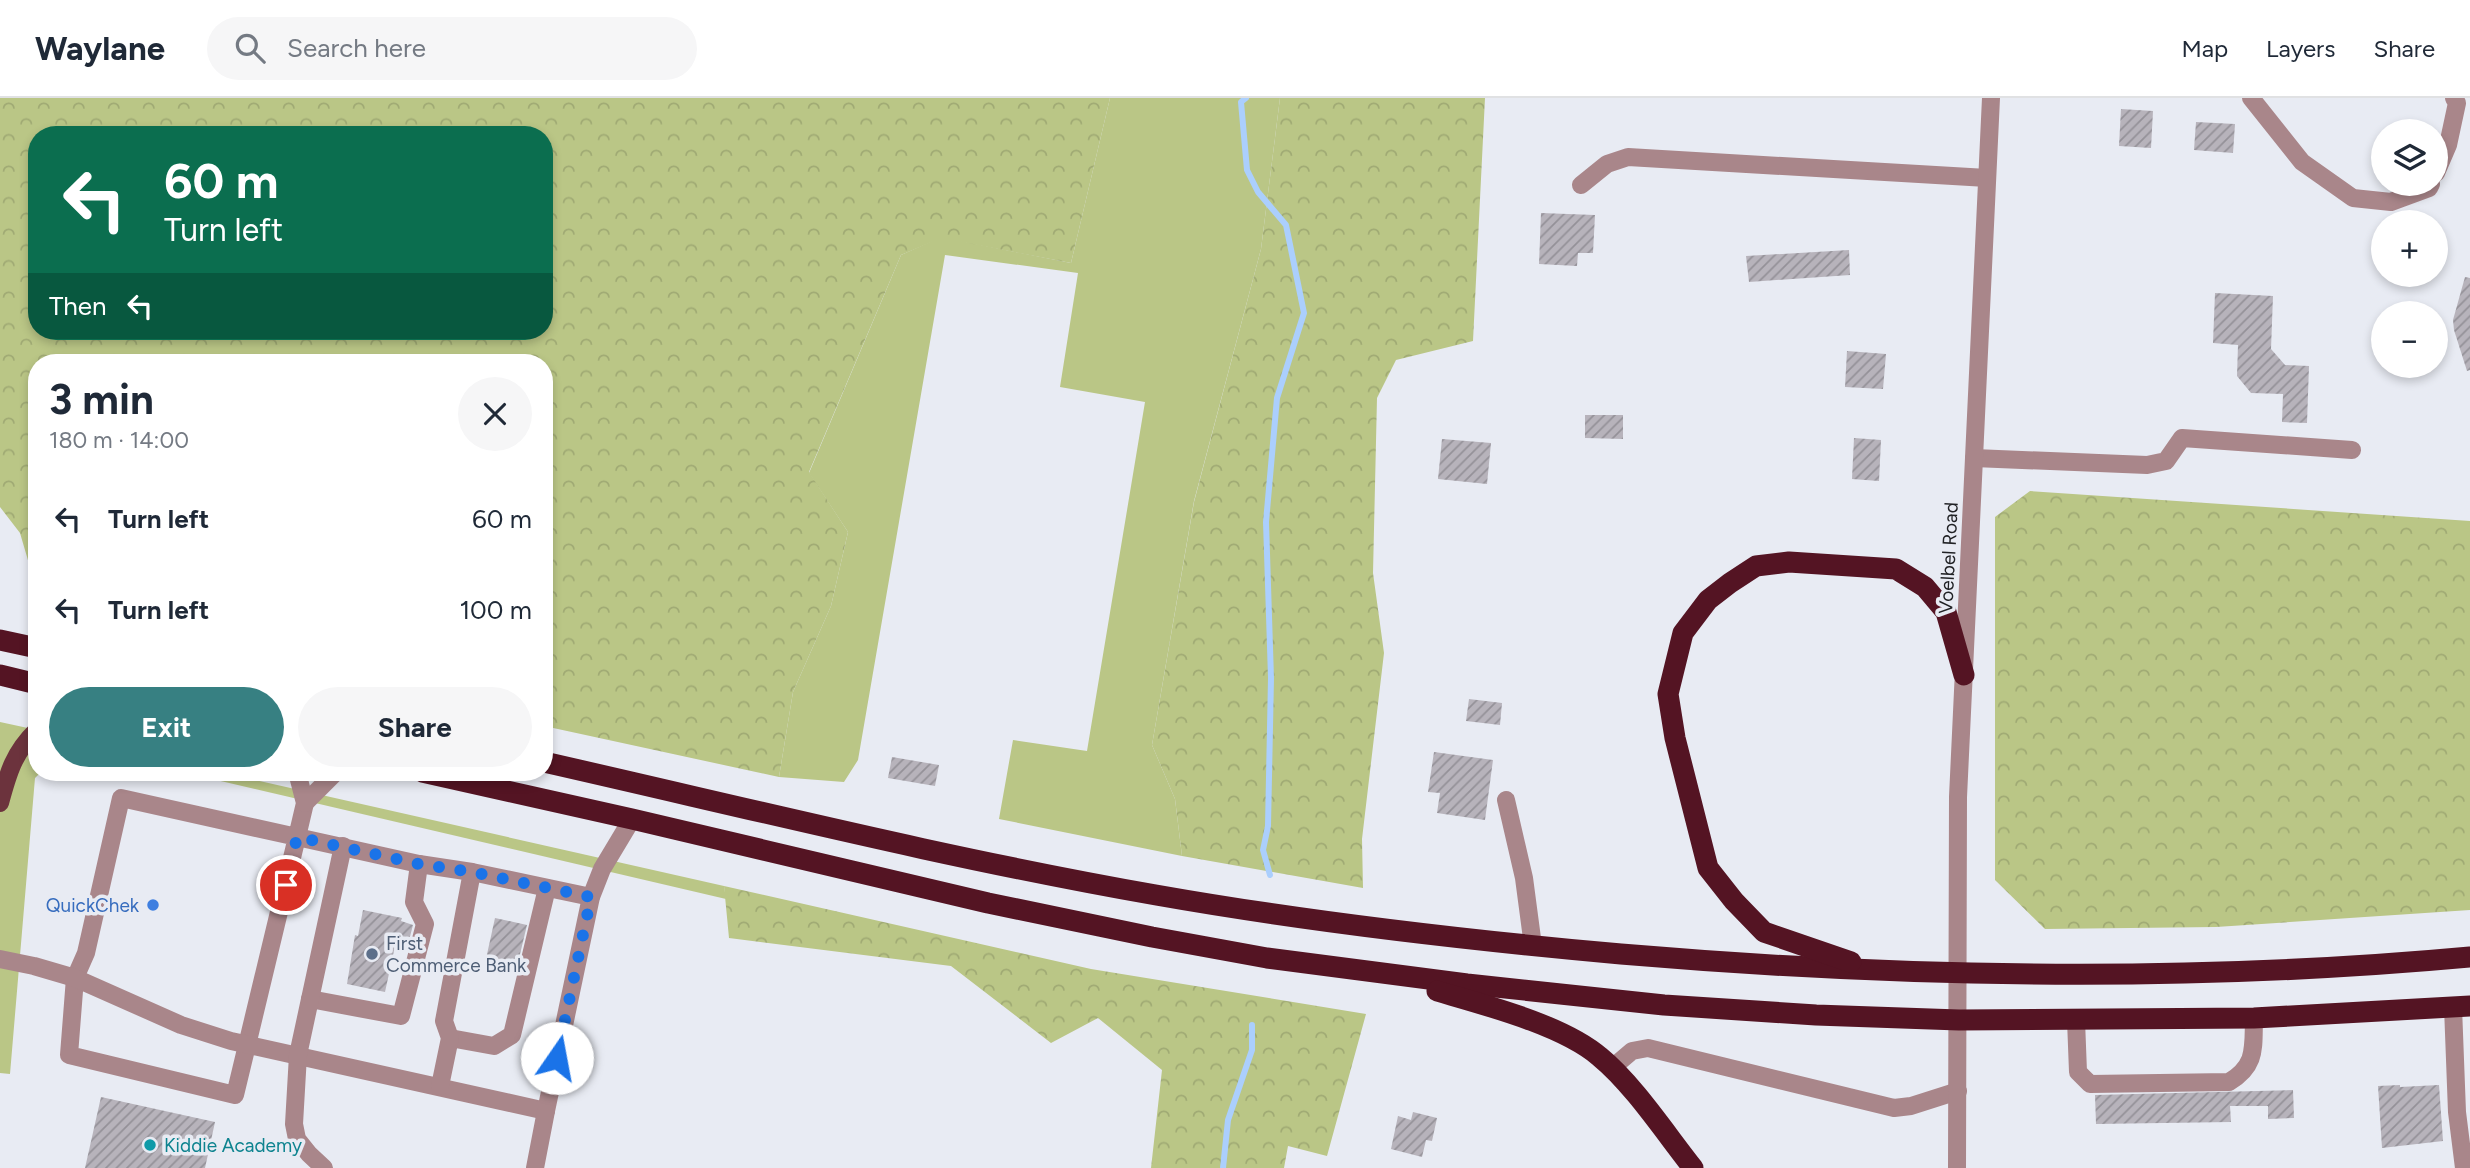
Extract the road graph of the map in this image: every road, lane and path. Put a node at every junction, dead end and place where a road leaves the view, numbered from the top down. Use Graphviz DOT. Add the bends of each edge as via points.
graph roads {
  1 [pos="1991,98"];
  2 [pos="2251,98"];
  3 [pos="2454,98"];
  4 [pos="2448,145"];
  5 [pos="1987,178"];
  6 [pos="1581,185"];
  7 [pos="2408,196"];
  8 [pos="2352,450"];
  9 [pos="1974,458"];
  10 [pos="0,640"];
  11 [pos="28,646"];
  12 [pos="0,675"];
  13 [pos="1964,675"];
  14 [pos="28,682"];
  15 [pos="28,738"];
  16 [pos="553,764"];
  17 [pos="299,781"];
  18 [pos="327,781"];
  19 [pos="462,781"];
  20 [pos="1506,800"];
  21 [pos="0,803"];
  22 [pos="305,803"];
  23 [pos="632,819"];
  24 [pos="297,837"];
  25 [pos="343,846"];
  26 [pos="419,864"];
  27 [pos="472,872"];
  28 [pos="547,888"];
  29 [pos="591,897"];
  30 [pos="1533,946"];
  31 [pos="2470,957"];
  32 [pos="0,959"];
  33 [pos="1873,970"];
  34 [pos="1371,972"];
  35 [pos="1958,974"];
  36 [pos="75,978"];
  37 [pos="310,999"];
  38 [pos="2462,1006"];
  39 [pos="2255,1018"];
  40 [pos="1959,1020"];
  41 [pos="2077,1020"];
  42 [pos="450,1038"];
  43 [pos="247,1045"];
  44 [pos="298,1055"];
  45 [pos="1612,1069"];
  46 [pos="440,1086"];
  47 [pos="1958,1091"];
  48 [pos="546,1111"];
  49 [pos="324,1168"];
  50 [pos="534,1168"];
  51 [pos="1693,1168"];
  52 [pos="1957,1168"];
  53 [pos="2464,1168"];
  1 -- 5 [label="street, Voelbel Road"];
  2 -- 7 [label="street" via="2302,162 2353,198 2391,202"];
  3 -- 4 [label="street" via="2457,103"];
  5 -- 6 [label="street" via="1628,157 1607,164"];
  5 -- 9 [label="street, Voelbel Road"];
  8 -- 9 [label="street" via="2182,438 2166,461 2147,466"];
  9 -- 13 [label="street, Voelbel Road"];
  10 -- 11 [label="highway"];
  12 -- 14 [label="highway"];
  13 -- 33 [label="highway" via="1946,612 1926,587 1896,569 1789,562 1756,566 1708,600 1683,632 1668,694 1708,868 1764,932"];
  13 -- 35 [label="street, Voelbel Road" via="1958,797"];
  15 -- 21 [label="main road" via="8,775"];
  16 -- 30 [label="highway" via="1130,890 1241,909"];
  17 -- 22 [label="street"];
  18 -- 22 [label="street"];
  19 -- 23 [label="highway"];
  20 -- 30 [label="street" via="1524,877"];
  22 -- 24 [label="street"];
  23 -- 29 [label="street"];
  23 -- 34 [label="highway" via="1043,915 1267,958"];
  24 -- 25 [label="street"];
  24 -- 36 [label="street" via="121,797 86,953"];
  24 -- 43 [label="street"];
  25 -- 26 [label="street"];
  25 -- 37 [label="street"];
  26 -- 27 [label="street"];
  26 -- 37 [label="street" via="414,902 425,924 401,1016"];
  27 -- 28 [label="street"];
  27 -- 42 [label="street" via="444,1021"];
  28 -- 29 [label="street"];
  28 -- 42 [label="street" via="513,1035 494,1046"];
  29 -- 48 [label="street"];
  30 -- 33 [label="highway"];
  31 -- 35 [label="highway" via="2270,971"];
  32 -- 36 [label="street"];
  33 -- 35 [label="highway"];
  34 -- 40 [label="highway" via="1664,1005"];
  34 -- 45 [label="highway" via="1490,1006 1573,1038"];
  35 -- 40 [label="street, Voelbel Road"];
  36 -- 43 [label="street" via="181,1026"];
  36 -- 43 [label="street" via="69,1055 235,1095"];
  37 -- 44 [label="street"];
  38 -- 39 [label="highway"];
  38 -- 53 [label="street" via="2457,1112"];
  39 -- 41 [label="highway"];
  39 -- 41 [label="street" via="2252,1056 2243,1073 2229,1082 2090,1084 2078,1072"];
  40 -- 41 [label="highway"];
  40 -- 47 [label="street, Voelbel Road"];
  42 -- 46 [label="street"];
  43 -- 44 [label="street"];
  44 -- 46 [label="street"];
  44 -- 49 [label="street" via="297,1139"];
  45 -- 47 [label="street" via="1632,1051 1648,1048 1894,1108"];
  45 -- 51 [label="highway"];
  46 -- 48 [label="street"];
  47 -- 52 [label="street, Voelbel Road"];
  48 -- 50 [label="street"];
}
